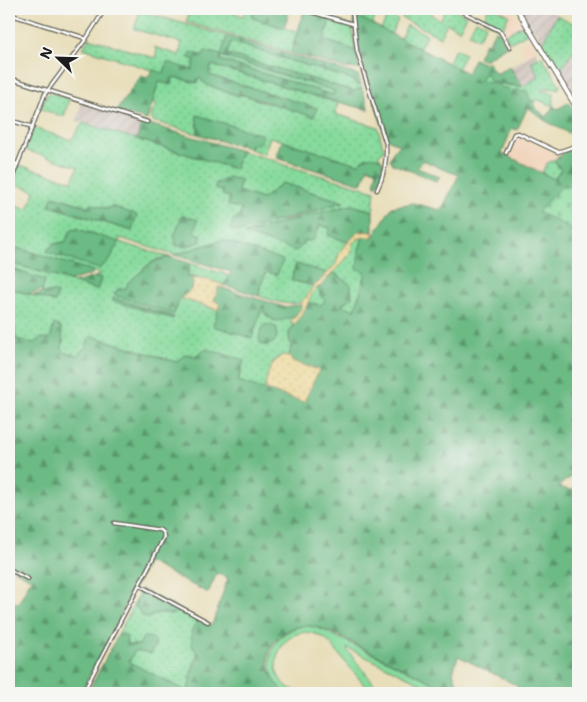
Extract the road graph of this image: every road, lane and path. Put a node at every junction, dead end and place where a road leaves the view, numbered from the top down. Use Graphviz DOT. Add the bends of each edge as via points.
graph roads {
  1 [pos="105,9"];
  2 [pos="301,9"];
  3 [pos="352,9"];
  4 [pos="457,9"];
  5 [pos="516,9"];
  6 [pos="9,14"];
  7 [pos="353,24"];
  8 [pos="86,39"];
  9 [pos="510,48"];
  10 [pos="9,78"];
  11 [pos="47,90"];
  12 [pos="578,110"];
  13 [pos="9,120"];
  14 [pos="147,122"];
  15 [pos="33,127"];
  16 [pos="578,145"];
  17 [pos="506,153"];
  18 [pos="9,162"];
  19 [pos="18,165"];
  20 [pos="9,186"];
  21 [pos="378,190"];
  22 [pos="114,523"];
  23 [pos="9,569"];
  24 [pos="28,579"];
  25 [pos="139,585"];
  26 [pos="208,622"];
  27 [pos="84,693"];
  1 -- 8 [label="street"];
  2 -- 7 [label="street"];
  3 -- 7 [label="street"];
  4 -- 9 [label="street" via="500,30"];
  5 -- 12 [label="main road"];
  6 -- 8 [label="street"];
  7 -- 21 [label="street" via="357,51 386,144 384,174"];
  8 -- 11 [label="street"];
  10 -- 11 [label="street"];
  11 -- 14 [label="street"];
  11 -- 15 [label="street"];
  13 -- 15 [label="street"];
  15 -- 19 [label="street"];
  16 -- 17 [label="street" via="558,152 518,133 514,134"];
  18 -- 19 [label="street"];
  19 -- 20 [label="street"];
  22 -- 25 [label="street" via="163,533"];
  23 -- 24 [label="street"];
  25 -- 26 [label="street"];
  25 -- 27 [label="street"];
}
